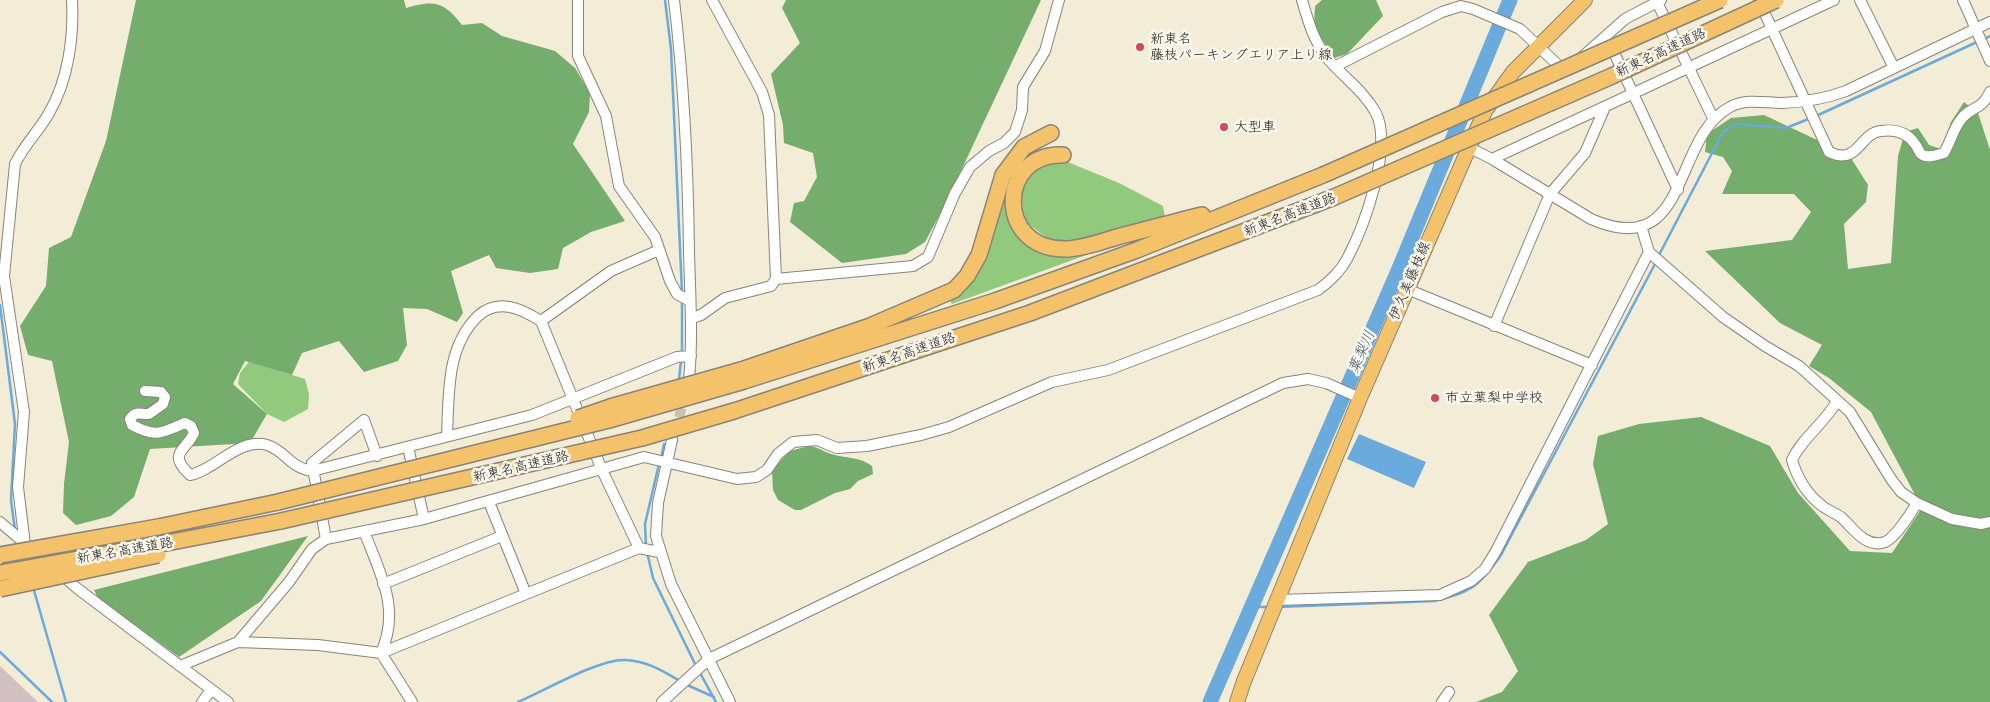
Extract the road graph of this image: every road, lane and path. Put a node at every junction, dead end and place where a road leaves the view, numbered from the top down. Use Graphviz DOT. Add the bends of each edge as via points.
graph roads {
  1 [pos="72,0"];
  2 [pos="578,0"];
  3 [pos="674,0"];
  4 [pos="712,0"];
  5 [pos="1059,0"];
  6 [pos="1302,0"];
  7 [pos="1585,0"];
  8 [pos="1720,0"];
  9 [pos="1759,0"];
  10 [pos="1776,0"];
  11 [pos="1834,0"];
  12 [pos="1860,0"];
  13 [pos="1963,0"];
  14 [pos="1658,1"];
  15 [pos="1462,3"];
  16 [pos="1990,22"];
  17 [pos="1976,28"];
  18 [pos="1773,29"];
  19 [pos="1606,34"];
  20 [pos="1539,45"];
  21 [pos="1990,61"];
  22 [pos="1336,66"];
  23 [pos="1894,68"];
  24 [pos="1688,70"];
  25 [pos="1990,92"];
  26 [pos="1634,94"];
  27 [pos="1806,102"];
  28 [pos="1605,108"];
  29 [pos="1713,118"];
  30 [pos="1051,133"];
  31 [pos="1468,147"];
  32 [pos="1063,155"];
  33 [pos="1492,159"];
  34 [pos="1678,190"];
  35 [pos="1550,194"];
  36 [pos="1256,201"];
  37 [pos="1641,226"];
  38 [pos="658,250"];
  39 [pos="1649,252"];
  40 [pos="2,279"];
  41 [pos="776,279"];
  42 [pos="1407,289"];
  43 [pos="690,301"];
  44 [pos="692,318"];
  45 [pos="541,321"];
  46 [pos="1494,326"];
  47 [pos="691,356"];
  48 [pos="1592,364"];
  49 [pos="742,376"];
  50 [pos="689,380"];
  51 [pos="145,391"];
  52 [pos="1360,398"];
  53 [pos="573,400"];
  54 [pos="1837,401"];
  55 [pos="447,436"];
  56 [pos="672,440"];
  57 [pos="408,447"];
  58 [pos="377,456"];
  59 [pos="668,463"];
  60 [pos="602,470"];
  61 [pos="312,471"];
  62 [pos="489,502"];
  63 [pos="1917,503"];
  64 [pos="424,519"];
  65 [pos="0,522"];
  66 [pos="1990,522"];
  67 [pos="364,531"];
  68 [pos="502,536"];
  69 [pos="326,539"];
  70 [pos="25,546"];
  71 [pos="640,548"];
  72 [pos="157,550"];
  73 [pos="659,552"];
  74 [pos="0,555"];
  75 [pos="0,573"];
  76 [pos="383,584"];
  77 [pos="0,590"];
  78 [pos="526,594"];
  79 [pos="1277,600"];
  80 [pos="238,642"];
  81 [pos="381,653"];
  82 [pos="709,659"];
  83 [pos="180,666"];
  84 [pos="211,690"];
  85 [pos="1449,692"];
  86 [pos="202,702"];
  87 [pos="228,702"];
  88 [pos="412,702"];
  89 [pos="662,702"];
  90 [pos="730,702"];
  91 [pos="1237,702"];
  92 [pos="1442,702"];
  1 -- 40 [label="street" via="69,53 62,84 50,111 16,164"];
  2 -- 38 [label="street" via="578,56 606,116 619,186 655,237"];
  3 -- 43 [label="street" via="682,66"];
  4 -- 41 [label="street" via="758,84 769,115"];
  5 -- 41 [label="street" via="1045,51 1023,87 1022,110 1015,132 970,167 955,193 928,257 913,266"];
  6 -- 22 [label="street" via="1310,28 1328,59"];
  7 -- 20 [label="main road, 伊久美藤枝線"];
  8 -- 36 [label="highway, 新東名高速道路, bridge" via="1323,175"];
  9 -- 18 [label="street"];
  10 -- 72 [label="highway, 新東名高速道路, bridge" via="1594,84 1332,198 1030,313 734,411 623,443"];
  11 -- 18 [label="street"];
  12 -- 23 [label="street"];
  13 -- 17 [label="street"];
  14 -- 19 [label="street"];
  14 -- 24 [label="street"];
  15 -- 20 [label="street" via="1520,29"];
  15 -- 22 [label="street"];
  16 -- 17 [label="street"];
  17 -- 21 [label="street"];
  17 -- 23 [label="street"];
  18 -- 24 [label="street"];
  18 -- 27 [label="street"];
  19 -- 20 [label="street" via="1585,56 1568,66 1559,66"];
  19 -- 26 [label="street"];
  20 -- 31 [label="main road, 伊久美藤枝線" via="1492,100"];
  22 -- 59 [label="street" via="1353,82 1376,114 1381,144 1379,171 1347,259 1328,283 1318,290 1108,370 1052,382 948,427 921,435 837,448 817,440 793,442 778,454 767,470 745,480"];
  23 -- 27 [label="street" via="1846,91"];
  24 -- 26 [label="street"];
  24 -- 29 [label="street"];
  25 -- 27 [label="street" via="1984,103 1964,116 1952,132 1944,153 1928,156 1921,154 1914,142 1899,131 1879,131 1872,133 1848,155 1837,156 1829,152"];
  26 -- 28 [label="street"];
  26 -- 34 [label="street"];
  27 -- 29 [label="street" via="1752,101 1731,106"];
  28 -- 33 [label="street"];
  28 -- 35 [label="street" via="1585,153"];
  29 -- 34 [label="street" via="1695,146"];
  30 -- 49 [label="highway" via="1024,147 1003,175 979,255 954,290"];
  31 -- 33 [label="street"];
  31 -- 42 [label="main road, 伊久美藤枝線"];
  32 -- 36 [label="highway" via="1050,154 1029,164 1015,182 1014,208 1019,228 1031,240 1045,246 1065,249 1090,244"];
  33 -- 35 [label="street"];
  34 -- 37 [label="street" via="1657,216"];
  35 -- 37 [label="street" via="1607,226 1626,230"];
  35 -- 46 [label="street"];
  36 -- 49 [label="highway, 新東名高速道路" via="1137,250 995,301"];
  37 -- 39 [label="street"];
  38 -- 43 [label="street" via="677,294"];
  38 -- 45 [label="street" via="611,271"];
  39 -- 48 [label="street"];
  39 -- 54 [label="street" via="1723,317 1799,366"];
  40 -- 70 [label="street" via="24,412 18,487"];
  41 -- 44 [label="street" via="771,286 725,298"];
  42 -- 46 [label="street"];
  42 -- 52 [label="main road, 伊久美藤枝線"];
  43 -- 44 [label="street"];
  44 -- 47 [label="street"];
  45 -- 53 [label="street"];
  45 -- 55 [label="street" via="528,313 499,305 488,308 466,328 453,357"];
  46 -- 48 [label="street"];
  47 -- 50 [label="street"];
  47 -- 53 [label="street" via="677,358"];
  48 -- 79 [label="street" via="1496,551 1485,569 1472,581 1440,595"];
  49 -- 74 [label="highway, 新東名高速道路, bridge" via="497,448 278,502"];
  51 -- 61 [label="street" via="161,392 165,397 163,404 149,414 133,415 130,419 132,425 149,434 185,423 192,426 194,433 180,450 178,458 181,467 190,475 237,450 260,443 289,459 298,469"];
  52 -- 79 [label="main road, 伊久美藤枝線"];
  52 -- 82 [label="street" via="1308,379 1283,382"];
  53 -- 55 [label="street" via="532,415"];
  53 -- 60 [label="street"];
  54 -- 63 [label="street" via="1850,412 1901,492"];
  54 -- 63 [label="street" via="1830,414 1796,452 1792,460 1797,477 1820,505 1840,517 1862,538 1875,544 1887,542"];
  55 -- 57 [label="street"];
  56 -- 59 [label="street"];
  57 -- 58 [label="street"];
  57 -- 64 [label="street"];
  58 -- 61 [label="street"];
  58 -- 61 [label="street" via="364,420 312,463"];
  59 -- 60 [label="street" via="644,458"];
  59 -- 73 [label="street" via="656,520"];
  60 -- 62 [label="street"];
  60 -- 71 [label="street"];
  61 -- 69 [label="street"];
  62 -- 64 [label="street"];
  62 -- 68 [label="street"];
  63 -- 66 [label="street" via="1952,519 1981,524"];
  64 -- 67 [label="street"];
  65 -- 70 [label="street"];
  67 -- 69 [label="street"];
  67 -- 76 [label="street"];
  68 -- 76 [label="street"];
  68 -- 78 [label="street"];
  69 -- 80 [label="street" via="312,549 289,582"];
  70 -- 83 [label="street"];
  71 -- 73 [label="street"];
  71 -- 78 [label="street"];
  72 -- 75 [label="highway, 新東名高速道路, bridge"];
  72 -- 77 [label="highway, bridge"];
  73 -- 82 [label="street" via="671,584"];
  76 -- 81 [label="street" via="390,602 390,614 388,637"];
  78 -- 81 [label="street"];
  79 -- 91 [label="main road, 伊久美藤枝線"];
  80 -- 81 [label="street" via="318,645"];
  80 -- 83 [label="street"];
  81 -- 88 [label="street"];
  82 -- 89 [label="street"];
  82 -- 90 [label="street"];
  83 -- 84 [label="street"];
  84 -- 86 [label="street"];
  84 -- 87 [label="street"];
  85 -- 92 [label="street"];
}
